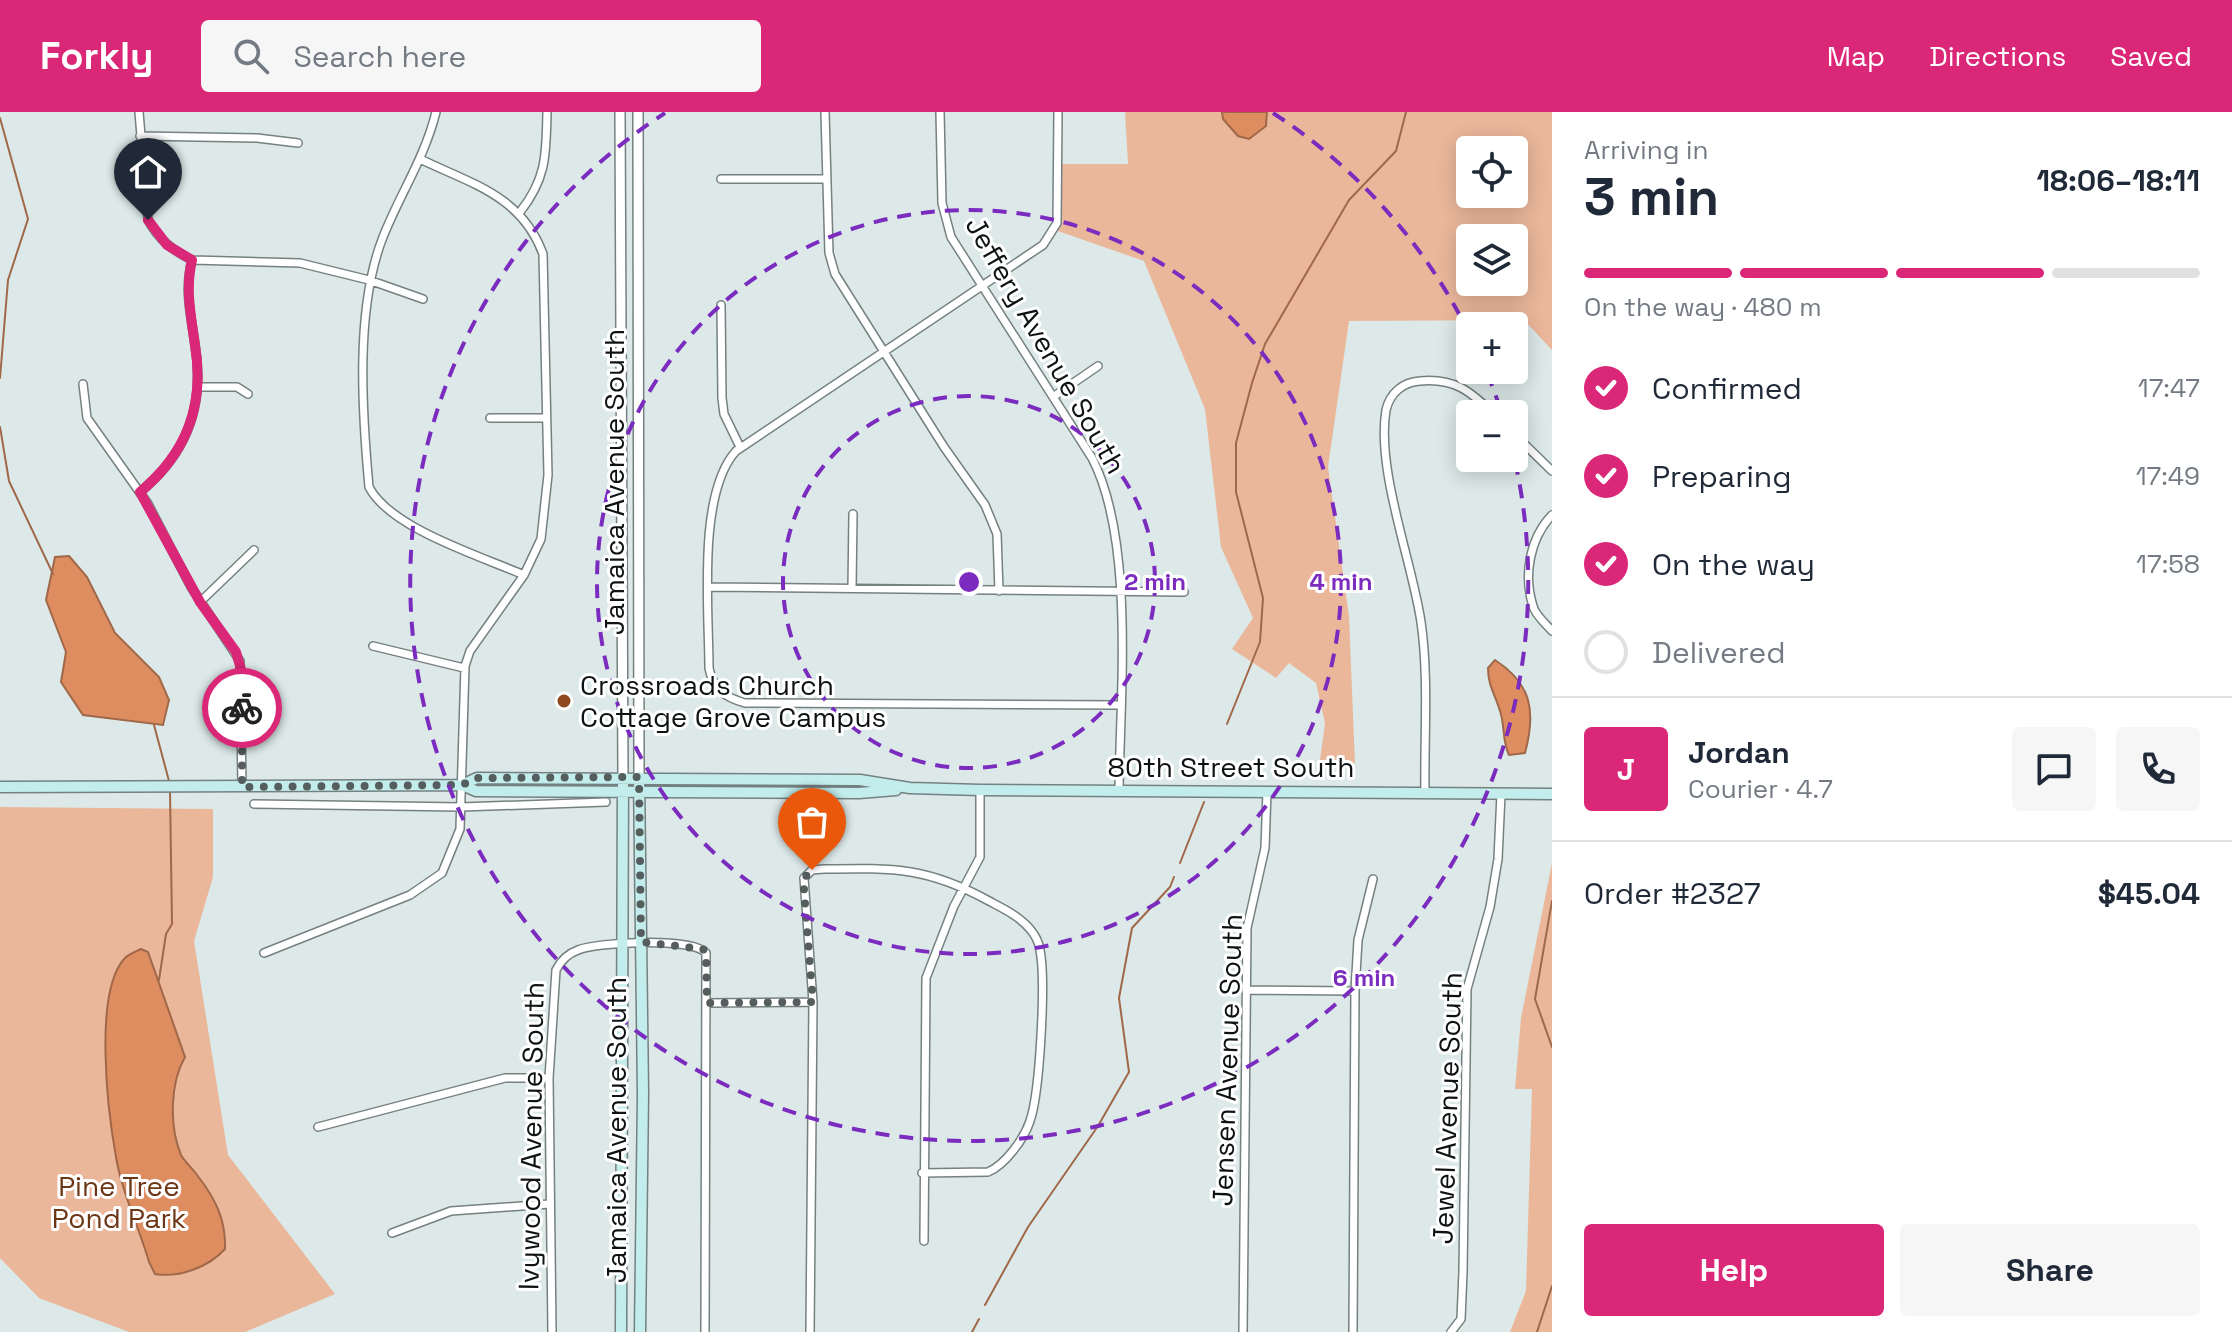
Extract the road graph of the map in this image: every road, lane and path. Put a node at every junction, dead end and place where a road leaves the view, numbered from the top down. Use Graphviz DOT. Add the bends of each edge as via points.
graph roads {
  1 [pos="139,112"];
  2 [pos="436,112"];
  3 [pos="547,112"];
  4 [pos="620,112"];
  5 [pos="638,112"];
  6 [pos="825,112"];
  7 [pos="940,112"];
  8 [pos="1058,112"];
  9 [pos="140,136"];
  10 [pos="298,143"];
  11 [pos="420,159"];
  12 [pos="721,179"];
  13 [pos="825,179"];
  14 [pos="520,212"];
  15 [pos="192,260"];
  16 [pos="369,280"];
  17 [pos="981,288"];
  18 [pos="423,299"];
  19 [pos="721,305"];
  20 [pos="885,351"];
  21 [pos="1098,366"];
  22 [pos="83,384"];
  23 [pos="198,387"];
  24 [pos="248,394"];
  25 [pos="1053,397"];
  26 [pos="1479,400"];
  27 [pos="490,418"];
  28 [pos="546,418"];
  29 [pos="740,447"];
  30 [pos="1528,448"];
  31 [pos="1552,471"];
  32 [pos="140,492"];
  33 [pos="853,514"];
  34 [pos="1552,515"];
  35 [pos="254,550"];
  36 [pos="524,575"];
  37 [pos="709,587"];
  38 [pos="852,588"];
  39 [pos="999,591"];
  40 [pos="1119,591"];
  41 [pos="1184,592"];
  42 [pos="200,602"];
  43 [pos="1552,631"];
  44 [pos="373,646"];
  45 [pos="464,668"];
  46 [pos="1120,705"];
  47 [pos="639,777"];
  48 [pos="623,778"];
  49 [pos="462,785"];
  50 [pos="0,787"];
  51 [pos="242,787"];
  52 [pos="910,788"];
  53 [pos="980,790"];
  54 [pos="1119,791"];
  55 [pos="1267,791"];
  56 [pos="624,792"];
  57 [pos="639,792"];
  58 [pos="1425,793"];
  59 [pos="1501,794"];
  60 [pos="1552,794"];
  61 [pos="606,802"];
  62 [pos="254,804"];
  63 [pos="461,807"];
  64 [pos="793,876"];
  65 [pos="804,878"];
  66 [pos="1373,879"];
  67 [pos="965,888"];
  68 [pos="641,942"];
  69 [pos="624,943"];
  70 [pos="264,953"];
  71 [pos="1246,990"];
  72 [pos="1355,991"];
  73 [pos="813,1002"];
  74 [pos="707,1003"];
  75 [pos="549,1078"];
  76 [pos="318,1127"];
  77 [pos="922,1173"];
  78 [pos="549,1204"];
  79 [pos="392,1233"];
  80 [pos="924,1241"];
  81 [pos="1453,1330"];
  82 [pos="552,1332"];
  83 [pos="621,1332"];
  84 [pos="640,1332"];
  85 [pos="705,1332"];
  86 [pos="810,1332"];
  87 [pos="1243,1332"];
  88 [pos="1353,1332"];
  1 -- 9 [label="street"];
  2 -- 11 [label="street"];
  3 -- 14 [label="street" via="544,170"];
  4 -- 48 [label="street, Jamaica Avenue South"];
  5 -- 47 [label="street, Jamaica Avenue South"];
  6 -- 13 [label="street"];
  7 -- 17 [label="street, Jeffery Avenue South" via="942,203 951,237"];
  8 -- 17 [label="street" via="1055,230 1031,255"];
  9 -- 10 [label="street"];
  9 -- 15 [label="street" via="148,220 167,245"];
  11 -- 14 [label="street"];
  11 -- 16 [label="street"];
  12 -- 13 [label="street"];
  13 -- 20 [label="street" via="835,274"];
  14 -- 28 [label="street" via="543,254"];
  15 -- 16 [label="street" via="272,259"];
  15 -- 23 [label="street" via="187,295"];
  16 -- 18 [label="street"];
  16 -- 36 [label="street" via="366,449 375,499 402,522"];
  17 -- 20 [label="street"];
  17 -- 25 [label="street, Jeffery Avenue South"];
  19 -- 29 [label="street" via="724,414"];
  20 -- 29 [label="street"];
  20 -- 39 [label="street" via="992,519"];
  21 -- 25 [label="street"];
  22 -- 32 [label="street" via="87,418"];
  23 -- 24 [label="street" via="237,387"];
  23 -- 32 [label="street" via="187,437"];
  25 -- 40 [label="street, Jeffery Avenue South" via="1109,496 1117,533"];
  26 -- 58 [label="street" via="1461,384 1411,382 1391,396 1386,411 1390,472 1422,629"];
  27 -- 28 [label="street"];
  28 -- 36 [label="street" via="548,475 541,539"];
  29 -- 37 [label="street" via="726,462 713,493"];
  30 -- 31 [label="street"];
  32 -- 42 [label="street"];
  33 -- 38 [label="street"];
  34 -- 43 [label="street" via="1533,543 1530,580 1533,609"];
  35 -- 42 [label="street"];
  36 -- 45 [label="street" via="470,651"];
  37 -- 38 [label="street"];
  37 -- 46 [label="street" via="709,668 715,687 730,699"];
  38 -- 39 [label="street"];
  39 -- 40 [label="street"];
  40 -- 41 [label="street"];
  40 -- 46 [label="street, Jeffery Avenue South"];
  42 -- 51 [label="street" via="240,661"];
  44 -- 45 [label="street"];
  45 -- 49 [label="street"];
  46 -- 54 [label="street, Jeffery Avenue South"];
  47 -- 48 [label="main road, 80th Street South"];
  47 -- 52 [label="main road, 80th Street South" via="860,780"];
  47 -- 57 [label="main road, Jamaica Avenue South"];
  48 -- 49 [label="main road, 80th Street South" via="477,778"];
  48 -- 56 [label="main road, Jamaica Avenue South"];
  49 -- 51 [label="main road, 80th Street South"];
  49 -- 56 [label="main road, 80th Street South" via="476,791"];
  49 -- 63 [label="street"];
  50 -- 51 [label="main road, 80th Street South"];
  52 -- 53 [label="main road, 80th Street South"];
  52 -- 57 [label="main road, 80th Street South" via="859,793"];
  53 -- 54 [label="main road, 80th Street South"];
  53 -- 67 [label="street" via="980,857"];
  54 -- 55 [label="main road, 80th Street South"];
  55 -- 58 [label="main road, 80th Street South"];
  55 -- 71 [label="street, Jensen Avenue South" via="1265,848 1247,928"];
  56 -- 57 [label="main road, 80th Street South"];
  56 -- 69 [label="main road, Jamaica Avenue South"];
  57 -- 68 [label="main road, Jamaica Avenue South"];
  58 -- 59 [label="main road, 80th Street South"];
  59 -- 60 [label="main road, 80th Street South"];
  59 -- 81 [label="street, Jewel Avenue South" via="1490,907 1467,989 1463,1272 1461,1319"];
  61 -- 63 [label="street"];
  62 -- 63 [label="street"];
  63 -- 70 [label="street" via="454,849 442,873 430,883"];
  64 -- 65 [label="street"];
  65 -- 67 [label="street" via="812,870 906,869"];
  65 -- 73 [label="street"];
  66 -- 72 [label="street" via="1358,940"];
  67 -- 77 [label="street" via="926,978"];
  67 -- 77 [label="street" via="1014,915 1040,947 1035,1093 1022,1138 993,1170 975,1175"];
  68 -- 69 [label="street, Ivywood Avenue South"];
  68 -- 74 [label="street, Ivywood Avenue South" via="703,949"];
  68 -- 84 [label="main road, Jamaica Avenue South"];
  69 -- 75 [label="street, Ivywood Avenue South" via="590,946 562,960 553,984"];
  69 -- 83 [label="main road, Jamaica Avenue South"];
  71 -- 72 [label="street"];
  71 -- 87 [label="street, Jensen Avenue South"];
  72 -- 88 [label="street"];
  73 -- 74 [label="street"];
  73 -- 86 [label="street"];
  74 -- 85 [label="street"];
  75 -- 76 [label="street" via="505,1078"];
  75 -- 78 [label="street, Ivywood Avenue South"];
  77 -- 80 [label="street"];
  78 -- 79 [label="street" via="451,1211"];
  78 -- 82 [label="street, Ivywood Avenue South"];
}
